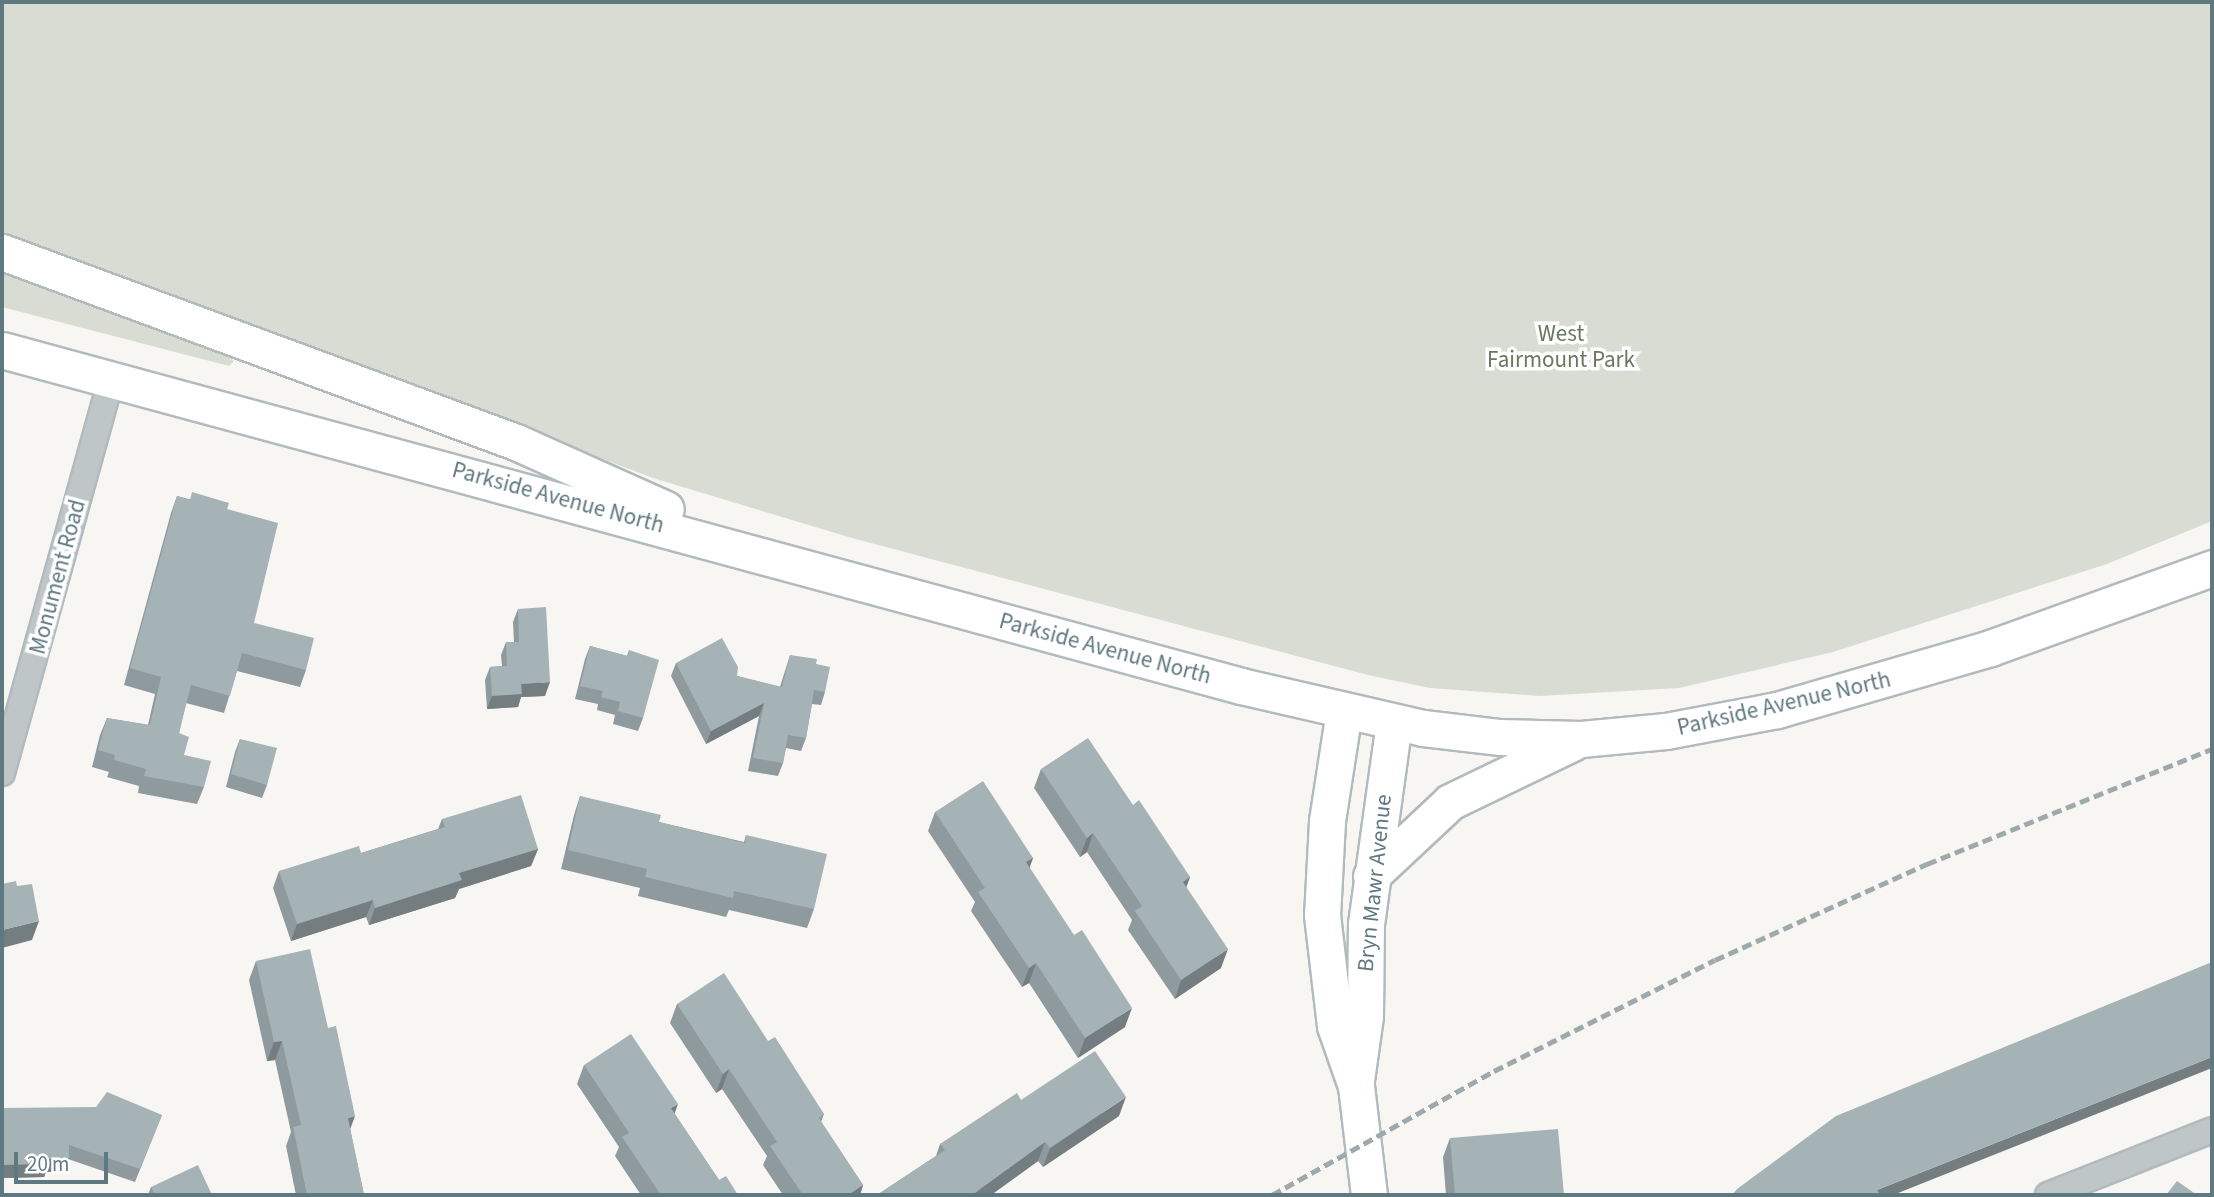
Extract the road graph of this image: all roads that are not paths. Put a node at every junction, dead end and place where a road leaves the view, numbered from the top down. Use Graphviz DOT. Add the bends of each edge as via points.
graph roads {
  1 [pos="2,252"];
  2 [pos="2,350"];
  3 [pos="111,379"];
  4 [pos="772,556"];
  5 [pos="2212,568"];
  6 [pos="1344,711"];
  7 [pos="1394,722"];
  8 [pos="1581,739"];
  9 [pos="2,774"];
  10 [pos="1371,876"];
  11 [pos="1356,1086"];
  12 [pos="2212,1130"];
  13 [pos="1369,1195"];
  14 [pos="2048,1195"];
  1 -- 4 [label="main road" via="516,442"];
  2 -- 3 [label="main road, Parkside Avenue North"];
  3 -- 4 [label="main road, Parkside Avenue North"];
  3 -- 9 [label="street, Monument Road"];
  4 -- 6 [label="main road, Parkside Avenue North"];
  5 -- 8 [label="main road, Parkside Avenue North" via="1870,687 1722,722"];
  6 -- 7 [label="main road, Parkside Avenue North"];
  6 -- 11 [label="main road, Bryn Mawr Avenue" via="1326,821 1322,915 1335,1026"];
  7 -- 8 [label="main road, Parkside Avenue North" via="1500,737"];
  7 -- 10 [label="main road, Bryn Mawr Avenue"];
  8 -- 10 [label="main road" via="1450,802"];
  10 -- 11 [label="main road, Bryn Mawr Avenue" via="1364,951 1365,1016"];
  11 -- 13 [label="main road, Bryn Mawr Avenue"];
  12 -- 14 [label="street"];
}
